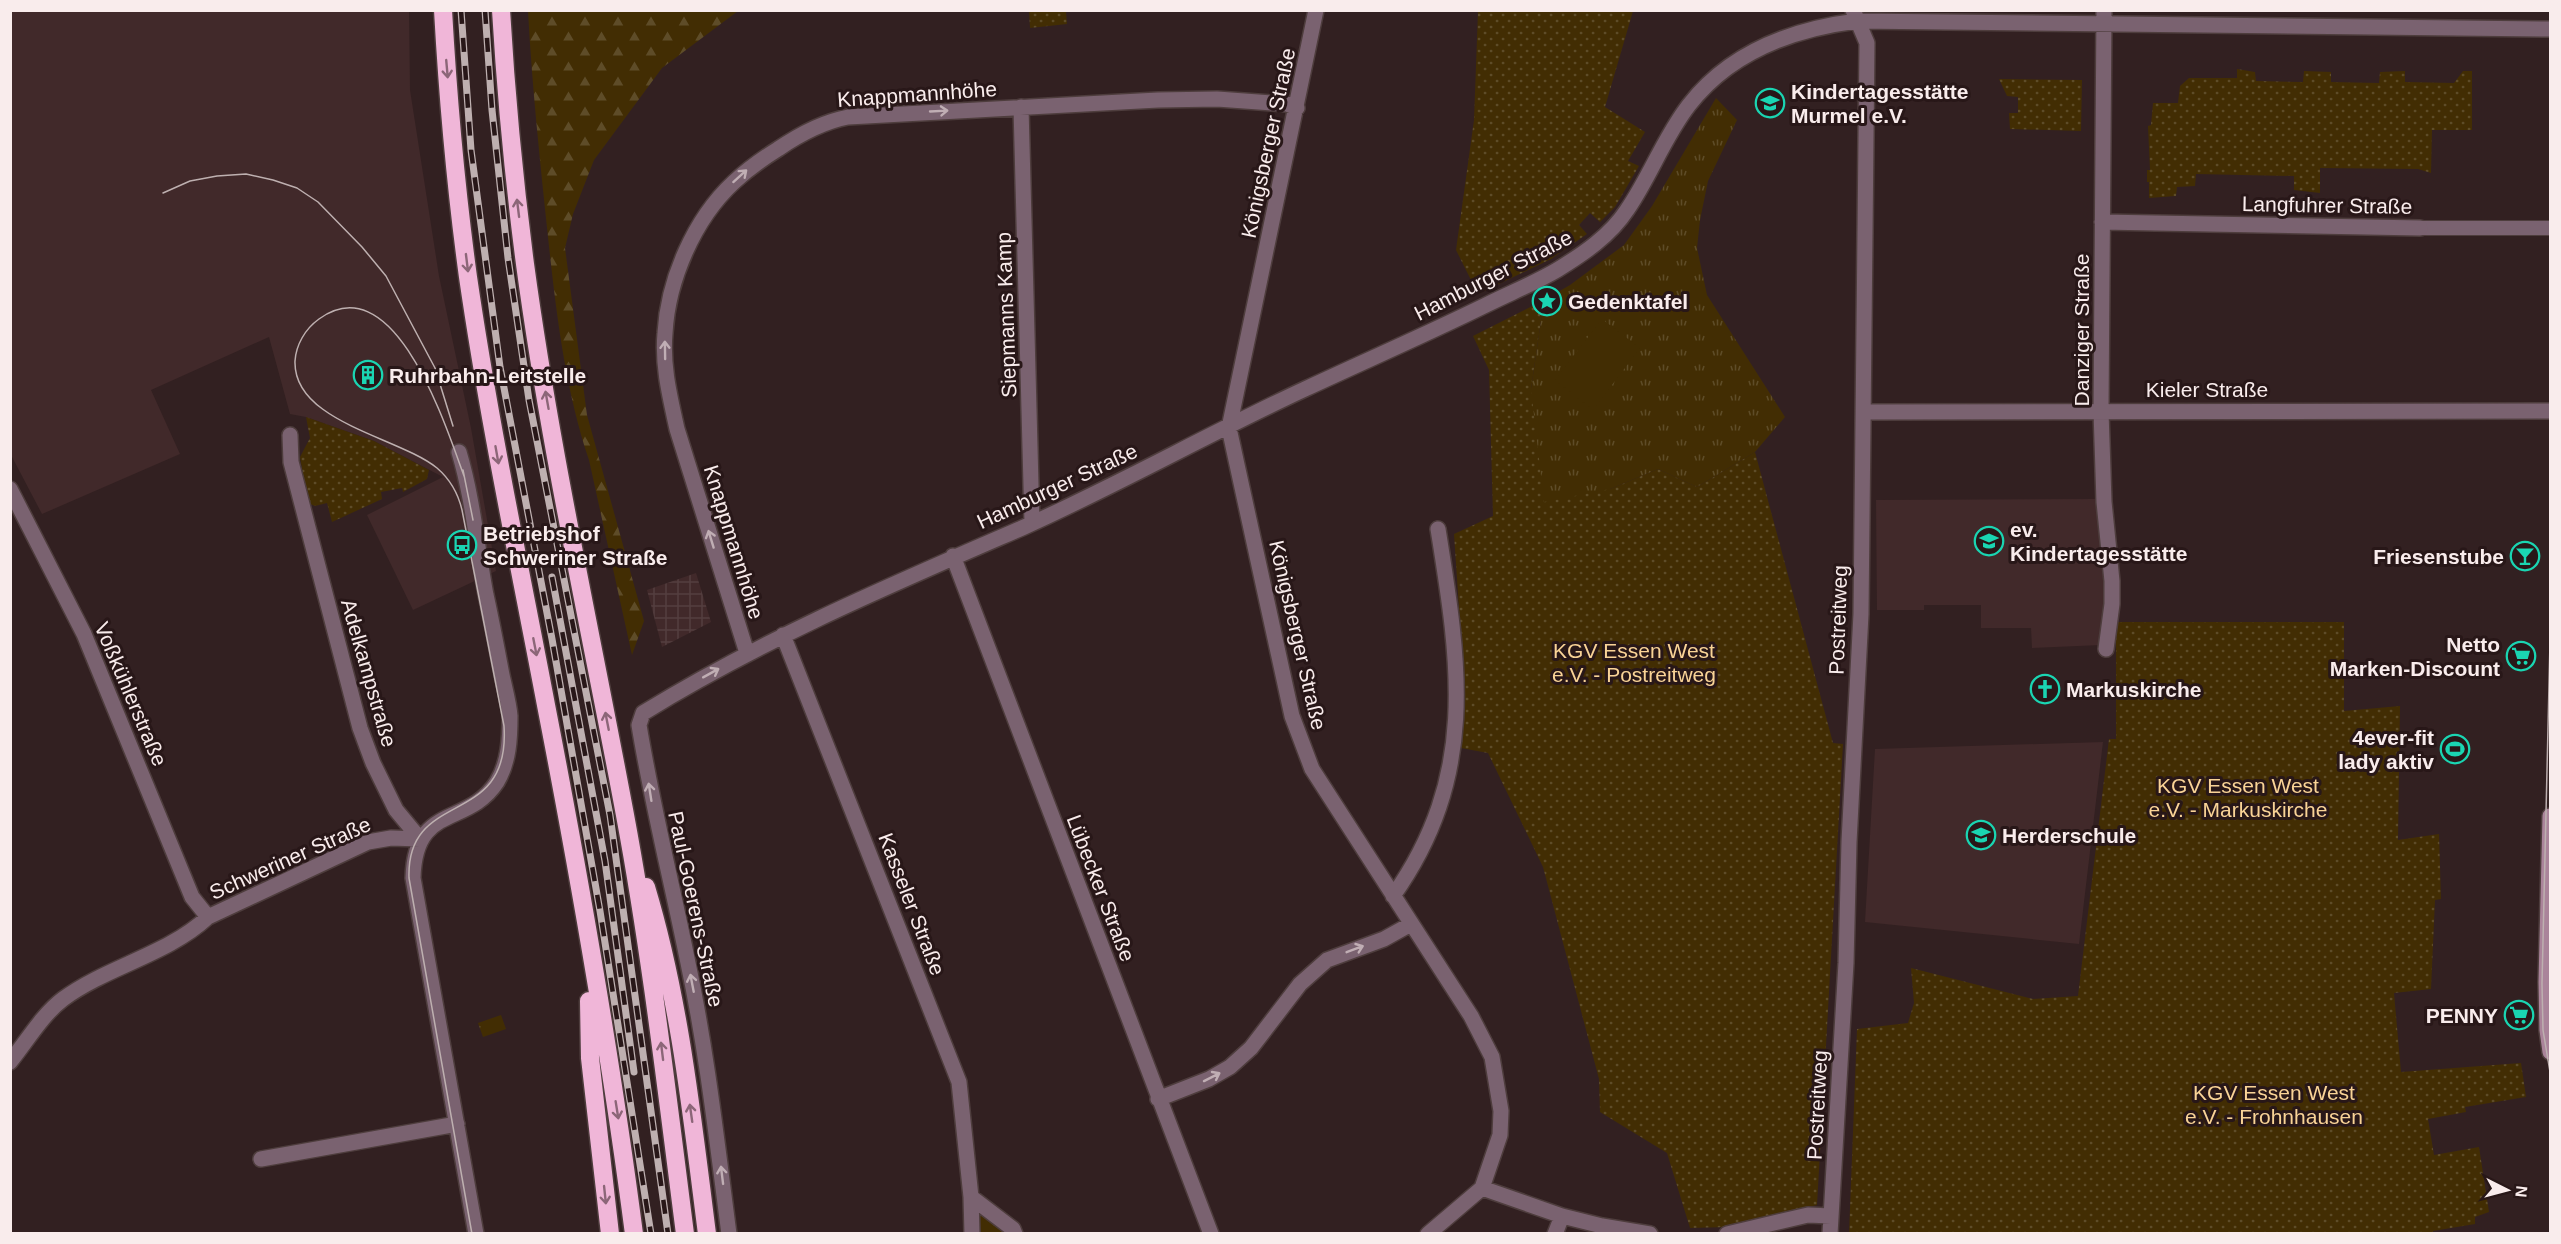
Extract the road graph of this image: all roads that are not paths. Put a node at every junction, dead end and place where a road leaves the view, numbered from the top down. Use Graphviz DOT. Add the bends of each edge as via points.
graph roads {
  1 [pos="443,10"];
  2 [pos="501,10"];
  3 [pos="1316,10"];
  4 [pos="1855,16"];
  5 [pos="2104,18"];
  6 [pos="2550,30"];
  7 [pos="1021,107"];
  8 [pos="1297,108"];
  9 [pos="2103,222"];
  10 [pos="2420,228"];
  11 [pos="2550,228"];
  12 [pos="2101,411"];
  13 [pos="2550,411"];
  14 [pos="1864,412"];
  15 [pos="1229,428"];
  16 [pos="290,435"];
  17 [pos="459,452"];
  18 [pos="10,489"];
  19 [pos="1032,523"];
  20 [pos="1438,529"];
  21 [pos="953,556"];
  22 [pos="783,635"];
  23 [pos="2106,649"];
  24 [pos="747,653"];
  25 [pos="2550,816"];
  26 [pos="626,819"];
  27 [pos="420,839"];
  28 [pos="2550,861"];
  29 [pos="1393,896"];
  30 [pos="208,917"];
  31 [pos="1411,924"];
  32 [pos="589,948"];
  33 [pos="2550,1052"];
  34 [pos="10,1062"];
  35 [pos="1158,1099"];
  36 [pos="457,1124"];
  37 [pos="261,1158"];
  38 [pos="1482,1188"];
  39 [pos="972,1197"];
  40 [pos="1562,1216"];
  41 [pos="1831,1216"];
  42 [pos="476,1233"];
  43 [pos="609,1233"];
  44 [pos="634,1233"];
  45 [pos="686,1233"];
  46 [pos="707,1233"];
  47 [pos="729,1233"];
  48 [pos="972,1233"];
  49 [pos="1015,1233"];
  50 [pos="1211,1233"];
  51 [pos="1428,1233"];
  52 [pos="1555,1233"];
  53 [pos="1650,1233"];
  54 [pos="1727,1233"];
  55 [pos="1830,1233"];
  1 -- 32 [label="highway, one-way" via="470,288"];
  26 -- 2 [label="highway, one-way" via="548,408 527,276 510,138"];
  3 -- 8 [label="street, Königsberger Straße"];
  4 -- 5 [label="street, Hamburger Straße"];
  4 -- 14 [label="street, Postreitweg" via="1867,43"];
  4 -- 15 [label="street, Hamburger Straße" via="1756,49 1710,82 1688,106 1627,211 1590,249 1545,277"];
  5 -- 6 [label="street, Hamburger Straße"];
  5 -- 9 [label="street, Danziger Straße"];
  7 -- 8 [label="street, Knappmannhöhe" via="1188,99 1287,104"];
  7 -- 19 [label="street, Siepmanns Kamp"];
  24 -- 7 [label="street, Knappmannhöhe, one-way" via="677,429 664,355 674,286 695,234 732,184 752,166 828,121 868,115"];
  8 -- 15 [label="street, Königsberger Straße"];
  9 -- 10 [label="street, Langfuhrer Straße"];
  9 -- 12 [label="street, Danziger Straße"];
  10 -- 11 [label="street, Langfuhrer Straße"];
  12 -- 13 [label="street, Kieler Straße"];
  12 -- 14 [label="street, Kieler Straße"];
  12 -- 23 [label="street, Danziger Straße" via="2112,581"];
  14 -- 41 [label="street, Postreitweg" via="1861,614"];
  15 -- 19 [label="street, Hamburger Straße"];
  15 -- 29 [label="street, Königsberger Straße" via="1292,716 1312,769"];
  16 -- 27 [label="street, Adelkampstraße" via="291,462 360,728 396,810"];
  17 -- 27 [label="street" via="468,481 510,714 509,745 503,770 488,793 437,823"];
  18 -- 30 [label="street, Voßkühlerstraße" via="84,634 192,897"];
  19 -- 21 [label="street, Hamburger Straße"];
  20 -- 29 [label="street" via="1454,626 1457,716 1449,770 1434,820 1418,858"];
  21 -- 22 [label="street, Hamburger Straße"];
  21 -- 35 [label="street, Lübecker Straße"];
  22 -- 24 [label="street, Hamburger Straße"];
  22 -- 39 [label="street, Kasseler Straße" via="959,1082"];
  47 -- 24 [label="street, Paul-Goerens-Straße, one-way" via="707,1064 639,725 643,713"];
  25 -- 28 [label="main road"];
  45 -- 26 [label="highway, one-way"];
  46 -- 26 [label="highway, one-way" via="680,1027 662,942"];
  27 -- 30 [label="street, Schweriner Straße" via="368,842"];
  27 -- 36 [label="street" via="414,878"];
  28 -- 33 [label="main road" via="2546,982"];
  29 -- 31 [label="street, Königsberger Straße"];
  30 -- 34 [label="street, Schweriner Straße" via="192,932 62,1000"];
  35 -- 31 [label="street, one-way" via="1230,1067 1251,1048 1300,984 1327,960 1384,939"];
  31 -- 38 [label="street, Königsberger Straße" via="1471,1016 1492,1057 1500,1101 1500,1135"];
  32 -- 43 [label="highway, one-way" via="590,1058"];
  32 -- 44 [label="highway, one-way"];
  35 -- 50 [label="street, Lübecker Straße"];
  36 -- 37 [label="street"];
  36 -- 42 [label="street"];
  38 -- 40 [label="street"];
  38 -- 51 [label="street"];
  39 -- 48 [label="street, Kasseler Straße"];
  39 -- 49 [label="street"];
  40 -- 52 [label="street"];
  40 -- 53 [label="street"];
  41 -- 54 [label="street" via="1808,1215"];
  41 -- 55 [label="street, Postreitweg"];
}
